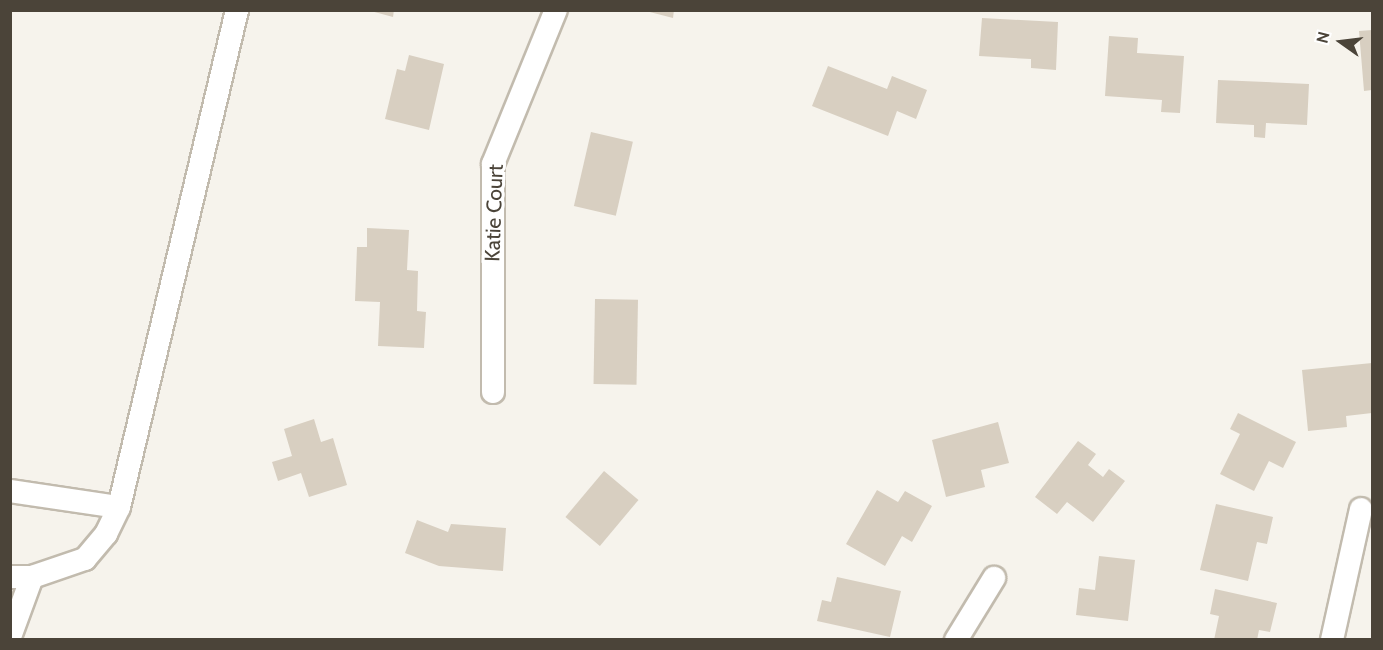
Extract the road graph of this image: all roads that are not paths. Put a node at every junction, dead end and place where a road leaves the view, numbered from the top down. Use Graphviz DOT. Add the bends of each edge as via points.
graph roads {
  1 [pos="237,10"];
  2 [pos="556,10"];
  3 [pos="493,392"];
  4 [pos="10,491"];
  5 [pos="119,507"];
  6 [pos="1361,509"];
  7 [pos="21,577"];
  8 [pos="994,578"];
  9 [pos="10,637"];
  10 [pos="956,639"];
  11 [pos="1332,639"];
  1 -- 5 [label="street"];
  2 -- 3 [label="street, Katie Court" via="493,164"];
  4 -- 5 [label="street"];
  5 -- 7 [label="street" via="106,534 85,559"];
  6 -- 11 [label="street"];
  7 -- 9 [label="street"];
  8 -- 10 [label="street"];
}
